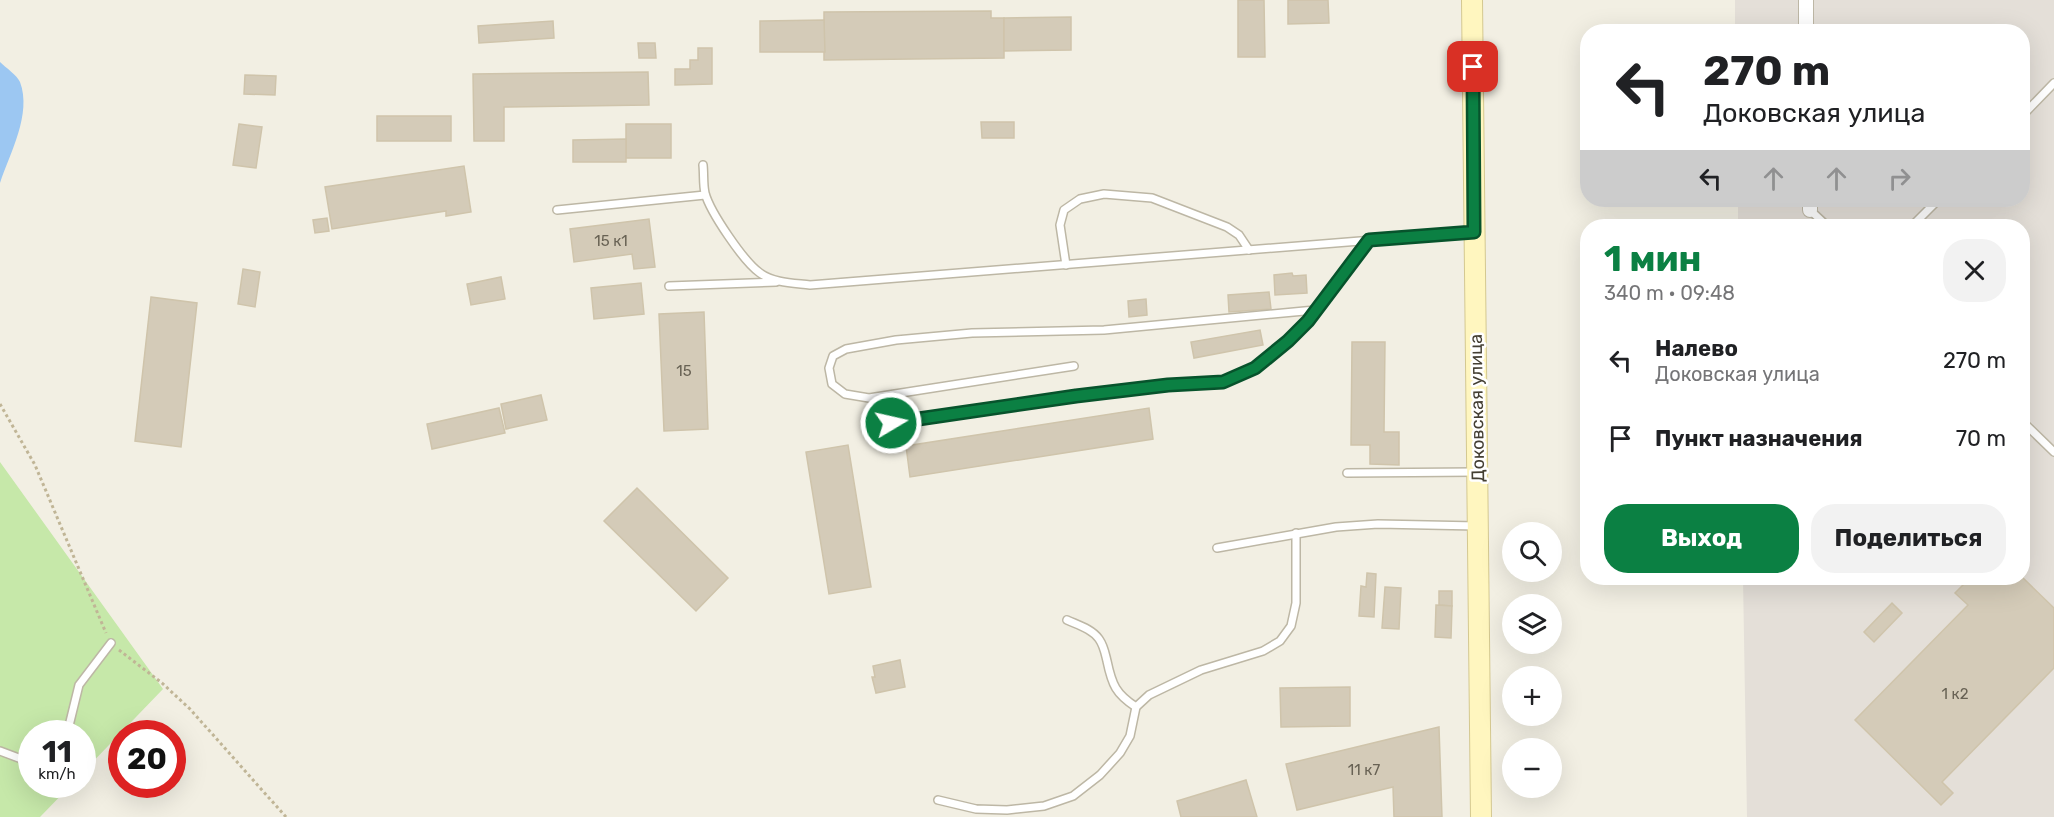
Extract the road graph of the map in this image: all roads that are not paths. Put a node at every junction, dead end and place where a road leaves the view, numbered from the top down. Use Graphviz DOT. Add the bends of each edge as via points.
graph roads {
  1 [pos="1472,0"];
  2 [pos="1806,0"];
  3 [pos="1806,24"];
  4 [pos="2054,83"];
  5 [pos="2030,108"];
  6 [pos="703,165"];
  7 [pos="705,195"];
  8 [pos="1812,207"];
  9 [pos="1931,207"];
  10 [pos="557,210"];
  11 [pos="1821,219"];
  12 [pos="1919,219"];
  13 [pos="1474,232"];
  14 [pos="1369,240"];
  15 [pos="1249,250"];
  16 [pos="1066,265"];
  17 [pos="782,282"];
  18 [pos="669,286"];
  19 [pos="1316,310"];
  20 [pos="1074,366"];
  21 [pos="891,423"];
  22 [pos="2030,428"];
  23 [pos="2054,452"];
  24 [pos="1479,471"];
  25 [pos="1347,473"];
  26 [pos="1479,526"];
  27 [pos="1296,533"];
  28 [pos="1217,548"];
  29 [pos="1067,620"];
  30 [pos="111,644"];
  31 [pos="1136,707"];
  32 [pos="70,720"];
  33 [pos="0,751"];
  34 [pos="18,758"];
  35 [pos="938,800"];
  36 [pos="1481,817"];
  1 -- 13 [label="street, Доковская улица"];
  2 -- 3 [label="street"];
  4 -- 5 [label="lane"];
  6 -- 7 [label="lane"];
  7 -- 10 [label="lane"];
  7 -- 17 [label="lane" via="744,259 761,274"];
  8 -- 11 [label="lane"];
  9 -- 12 [label="lane"];
  13 -- 14 [label="lane"];
  13 -- 24 [label="street, Доковская улица"];
  14 -- 15 [label="lane"];
  14 -- 19 [label="lane"];
  15 -- 16 [label="lane"];
  15 -- 16 [label="lane" via="1239,235 1217,223 1152,198 1104,194 1080,199 1064,210 1060,225"];
  16 -- 17 [label="lane" via="810,285"];
  17 -- 18 [label="lane"];
  19 -- 20 [label="lane" via="1104,330 972,333 896,340 846,349 833,356 829,368 832,384 846,394 869,398"];
  19 -- 21 [label="lane" via="1288,341 1255,368 1223,382 1041,400"];
  22 -- 23 [label="lane"];
  24 -- 25 [label="lane"];
  24 -- 26 [label="street, Доковская улица"];
  26 -- 27 [label="lane" via="1378,524"];
  26 -- 36 [label="street, Доковская улица"];
  27 -- 28 [label="lane"];
  27 -- 31 [label="lane" via="1296,603 1291,626 1280,641 1263,651 1201,670 1149,695"];
  29 -- 31 [label="lane" via="1098,637 1113,686"];
  30 -- 32 [label="lane" via="79,685"];
  31 -- 35 [label="lane" via="1130,736 1120,753 1100,775 1072,796 1044,806 1007,810 976,809"];
  33 -- 34 [label="lane"];
}
